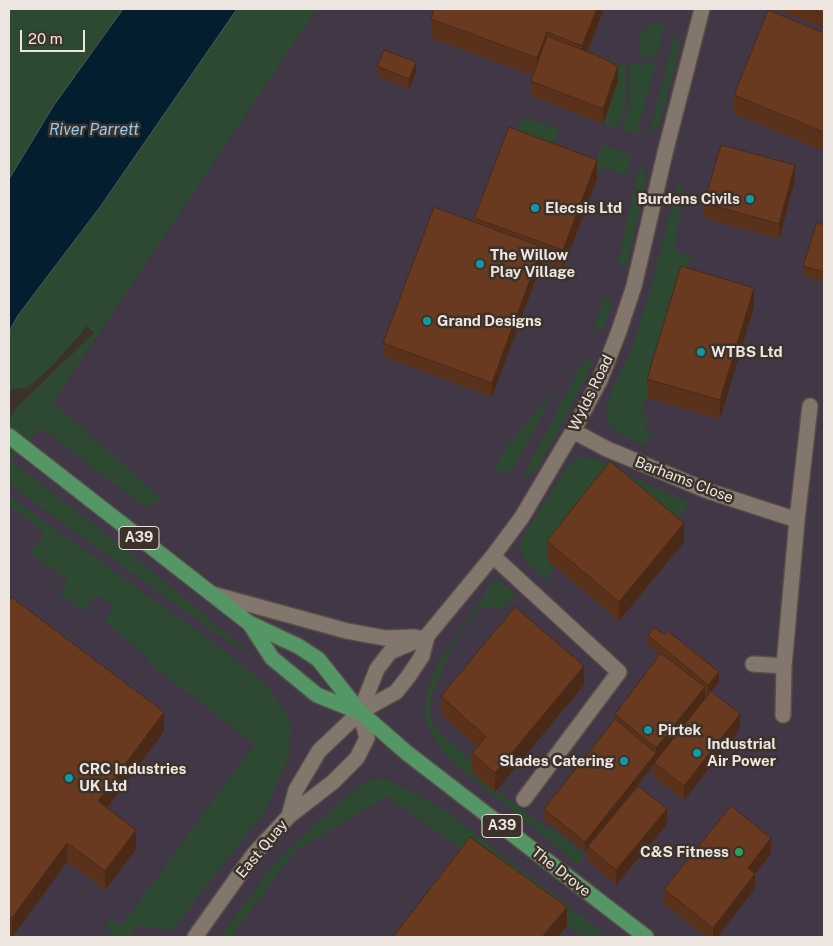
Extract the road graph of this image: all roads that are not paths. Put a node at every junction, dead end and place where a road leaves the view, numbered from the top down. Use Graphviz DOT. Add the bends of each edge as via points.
graph roads {
  1 [pos="702,9"];
  2 [pos="810,406"];
  3 [pos="573,431"];
  4 [pos="9,436"];
  5 [pos="797,520"];
  6 [pos="493,556"];
  7 [pos="212,594"];
  8 [pos="249,623"];
  9 [pos="426,636"];
  10 [pos="753,664"];
  11 [pos="784,666"];
  12 [pos="360,712"];
  13 [pos="783,715"];
  14 [pos="524,799"];
  15 [pos="289,816"];
  16 [pos="195,937"];
  17 [pos="646,937"];
  1 -- 3 [label="street, Wylds Road" via="634,286 600,380"];
  2 -- 5 [label="street"];
  3 -- 5 [label="street, Barhams Close" via="607,449 708,491"];
  3 -- 6 [label="street, Wylds Road" via="522,517"];
  4 -- 7 [label="main road, A39"];
  5 -- 11 [label="street"];
  6 -- 9 [label="street, Wylds Road"];
  6 -- 14 [label="street" via="619,672"];
  7 -- 8 [label="main road, A39"];
  7 -- 9 [label="street" via="356,633 385,638"];
  8 -- 12 [label="main road, A39" via="318,659"];
  8 -- 12 [label="main road" via="272,658 317,695"];
  9 -- 12 [label="street, Wylds Road" via="422,656 396,692"];
  9 -- 12 [label="street" via="390,652 377,669"];
  10 -- 11 [label="street"];
  11 -- 13 [label="street"];
  12 -- 15 [label="street, East Quay" via="319,751 296,790"];
  12 -- 15 [label="street" via="367,738 357,758 333,782"];
  12 -- 17 [label="main road, The Drove / A39" via="414,759"];
  15 -- 16 [label="street, East Quay" via="254,854"];
}
